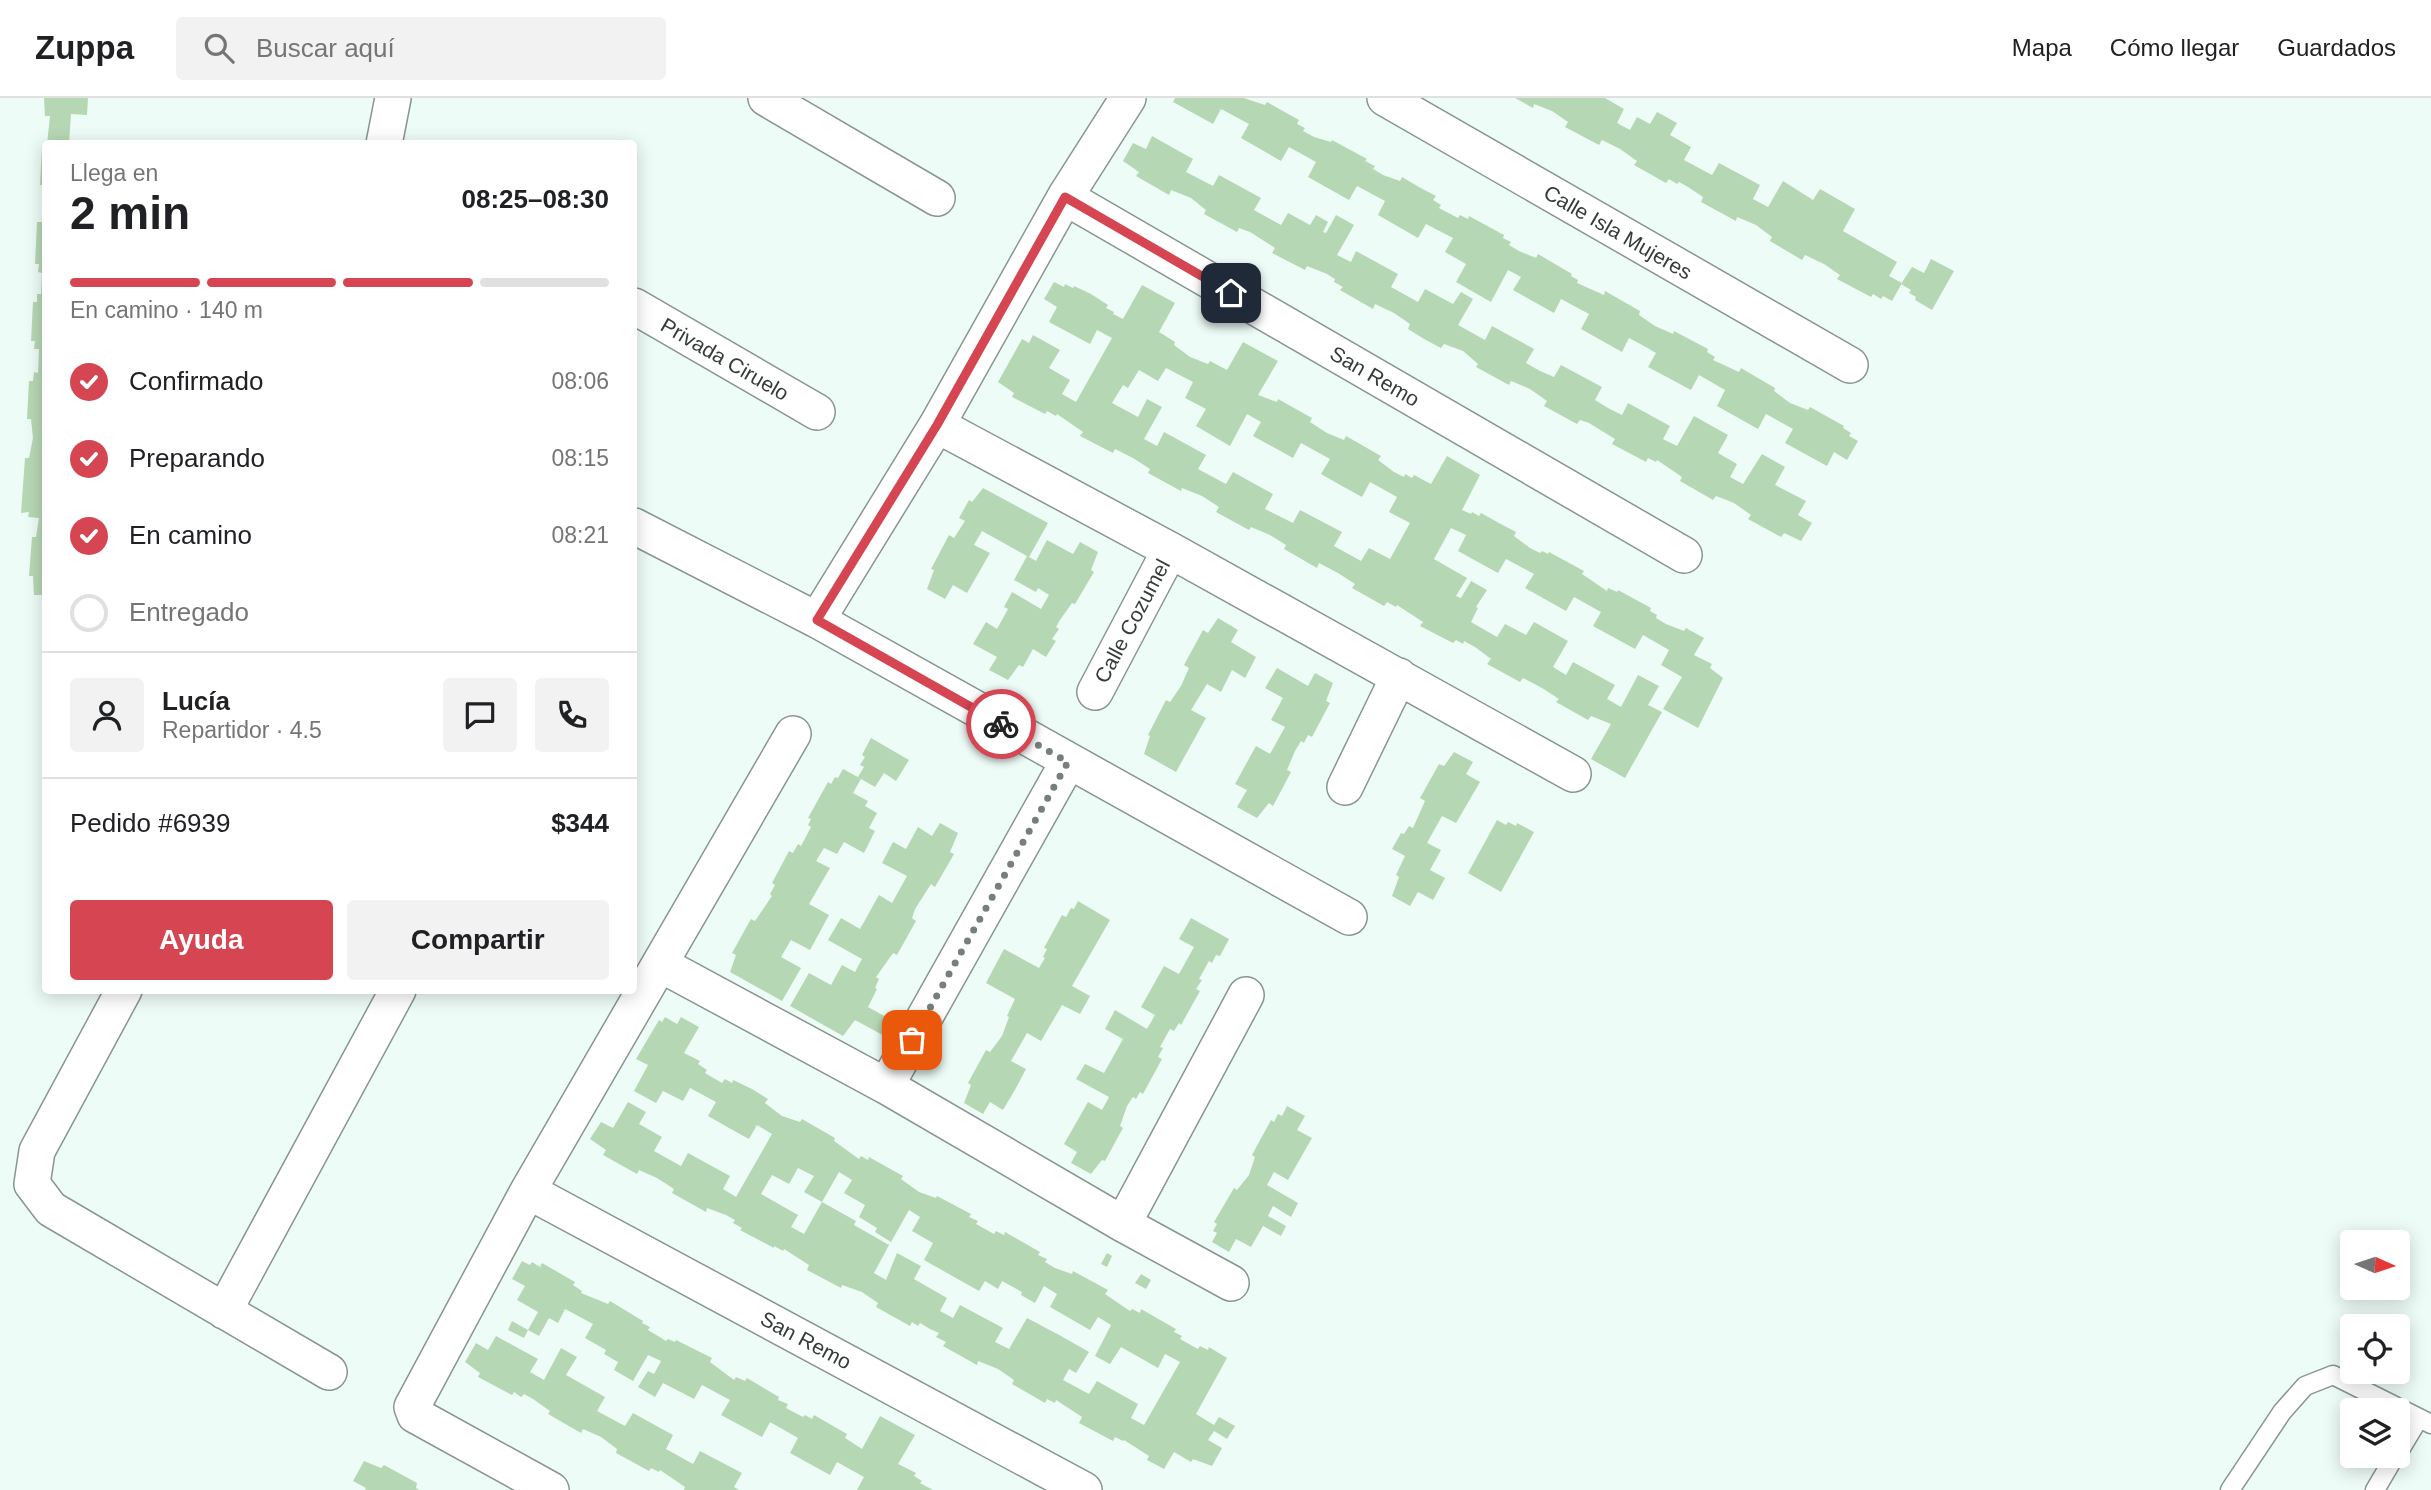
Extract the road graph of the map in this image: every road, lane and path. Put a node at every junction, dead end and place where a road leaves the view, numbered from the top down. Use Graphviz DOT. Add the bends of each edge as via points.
graph roads {
  1 [pos="393,98"];
  2 [pos="766,98"];
  3 [pos="1128,98"];
  4 [pos="1385,98"];
  5 [pos="385,140"];
  6 [pos="1065,197"];
  7 [pos="937,198"];
  8 [pos="637,308"];
  9 [pos="1850,365"];
  10 [pos="817,412"];
  11 [pos="937,425"];
  12 [pos="638,540"];
  13 [pos="1170,550"];
  14 [pos="1684,555"];
  15 [pos="817,620"];
  16 [pos="1399,677"];
  17 [pos="1095,692"];
  18 [pos="793,734"];
  19 [pos="1068,762"];
  20 [pos="1573,774"];
  21 [pos="1345,788"];
  22 [pos="1349,917"];
  23 [pos="660,964"];
  24 [pos="122,994"];
  25 [pos="396,994"];
  26 [pos="1246,995"];
  27 [pos="886,1086"];
  28 [pos="528,1191"];
  29 [pos="1123,1224"];
  30 [pos="1231,1283"];
  31 [pos="223,1311"];
  32 [pos="328,1372"];
  33 [pos="2425,1421"];
  34 [pos="2410,1438"];
  35 [pos="2388,1468"];
  36 [pos="551,1490"];
  37 [pos="1084,1490"];
  38 [pos="2230,1490"];
  39 [pos="2375,1490"];
  1 -- 5 [label="street"];
  2 -- 7 [label="street"];
  3 -- 6 [label="street"];
  4 -- 9 [label="street, Calle Isla Mujeres"];
  6 -- 11 [label="street"];
  6 -- 14 [label="street, San Remo"];
  8 -- 10 [label="street, Privada Ciruelo"];
  11 -- 13 [label="street"];
  11 -- 15 [label="street"];
  12 -- 15 [label="street"];
  13 -- 16 [label="street"];
  13 -- 17 [label="street, Calle Cozumel"];
  15 -- 19 [label="street"];
  16 -- 20 [label="street"];
  16 -- 21 [label="street"];
  18 -- 23 [label="street"];
  19 -- 22 [label="street"];
  19 -- 27 [label="street"];
  23 -- 27 [label="street"];
  23 -- 28 [label="street"];
  24 -- 31 [label="street" via="37,1151 32,1184 51,1209"];
  25 -- 31 [label="street"];
  26 -- 29 [label="street"];
  27 -- 29 [label="street"];
  28 -- 36 [label="street" via="412,1412"];
  28 -- 37 [label="street, San Remo"];
  29 -- 30 [label="street"];
  31 -- 32 [label="street"];
  33 -- 34 [label="lane"];
  33 -- 38 [label="lane" via="2333,1375 2305,1386"];
  35 -- 39 [label="lane"];
}
